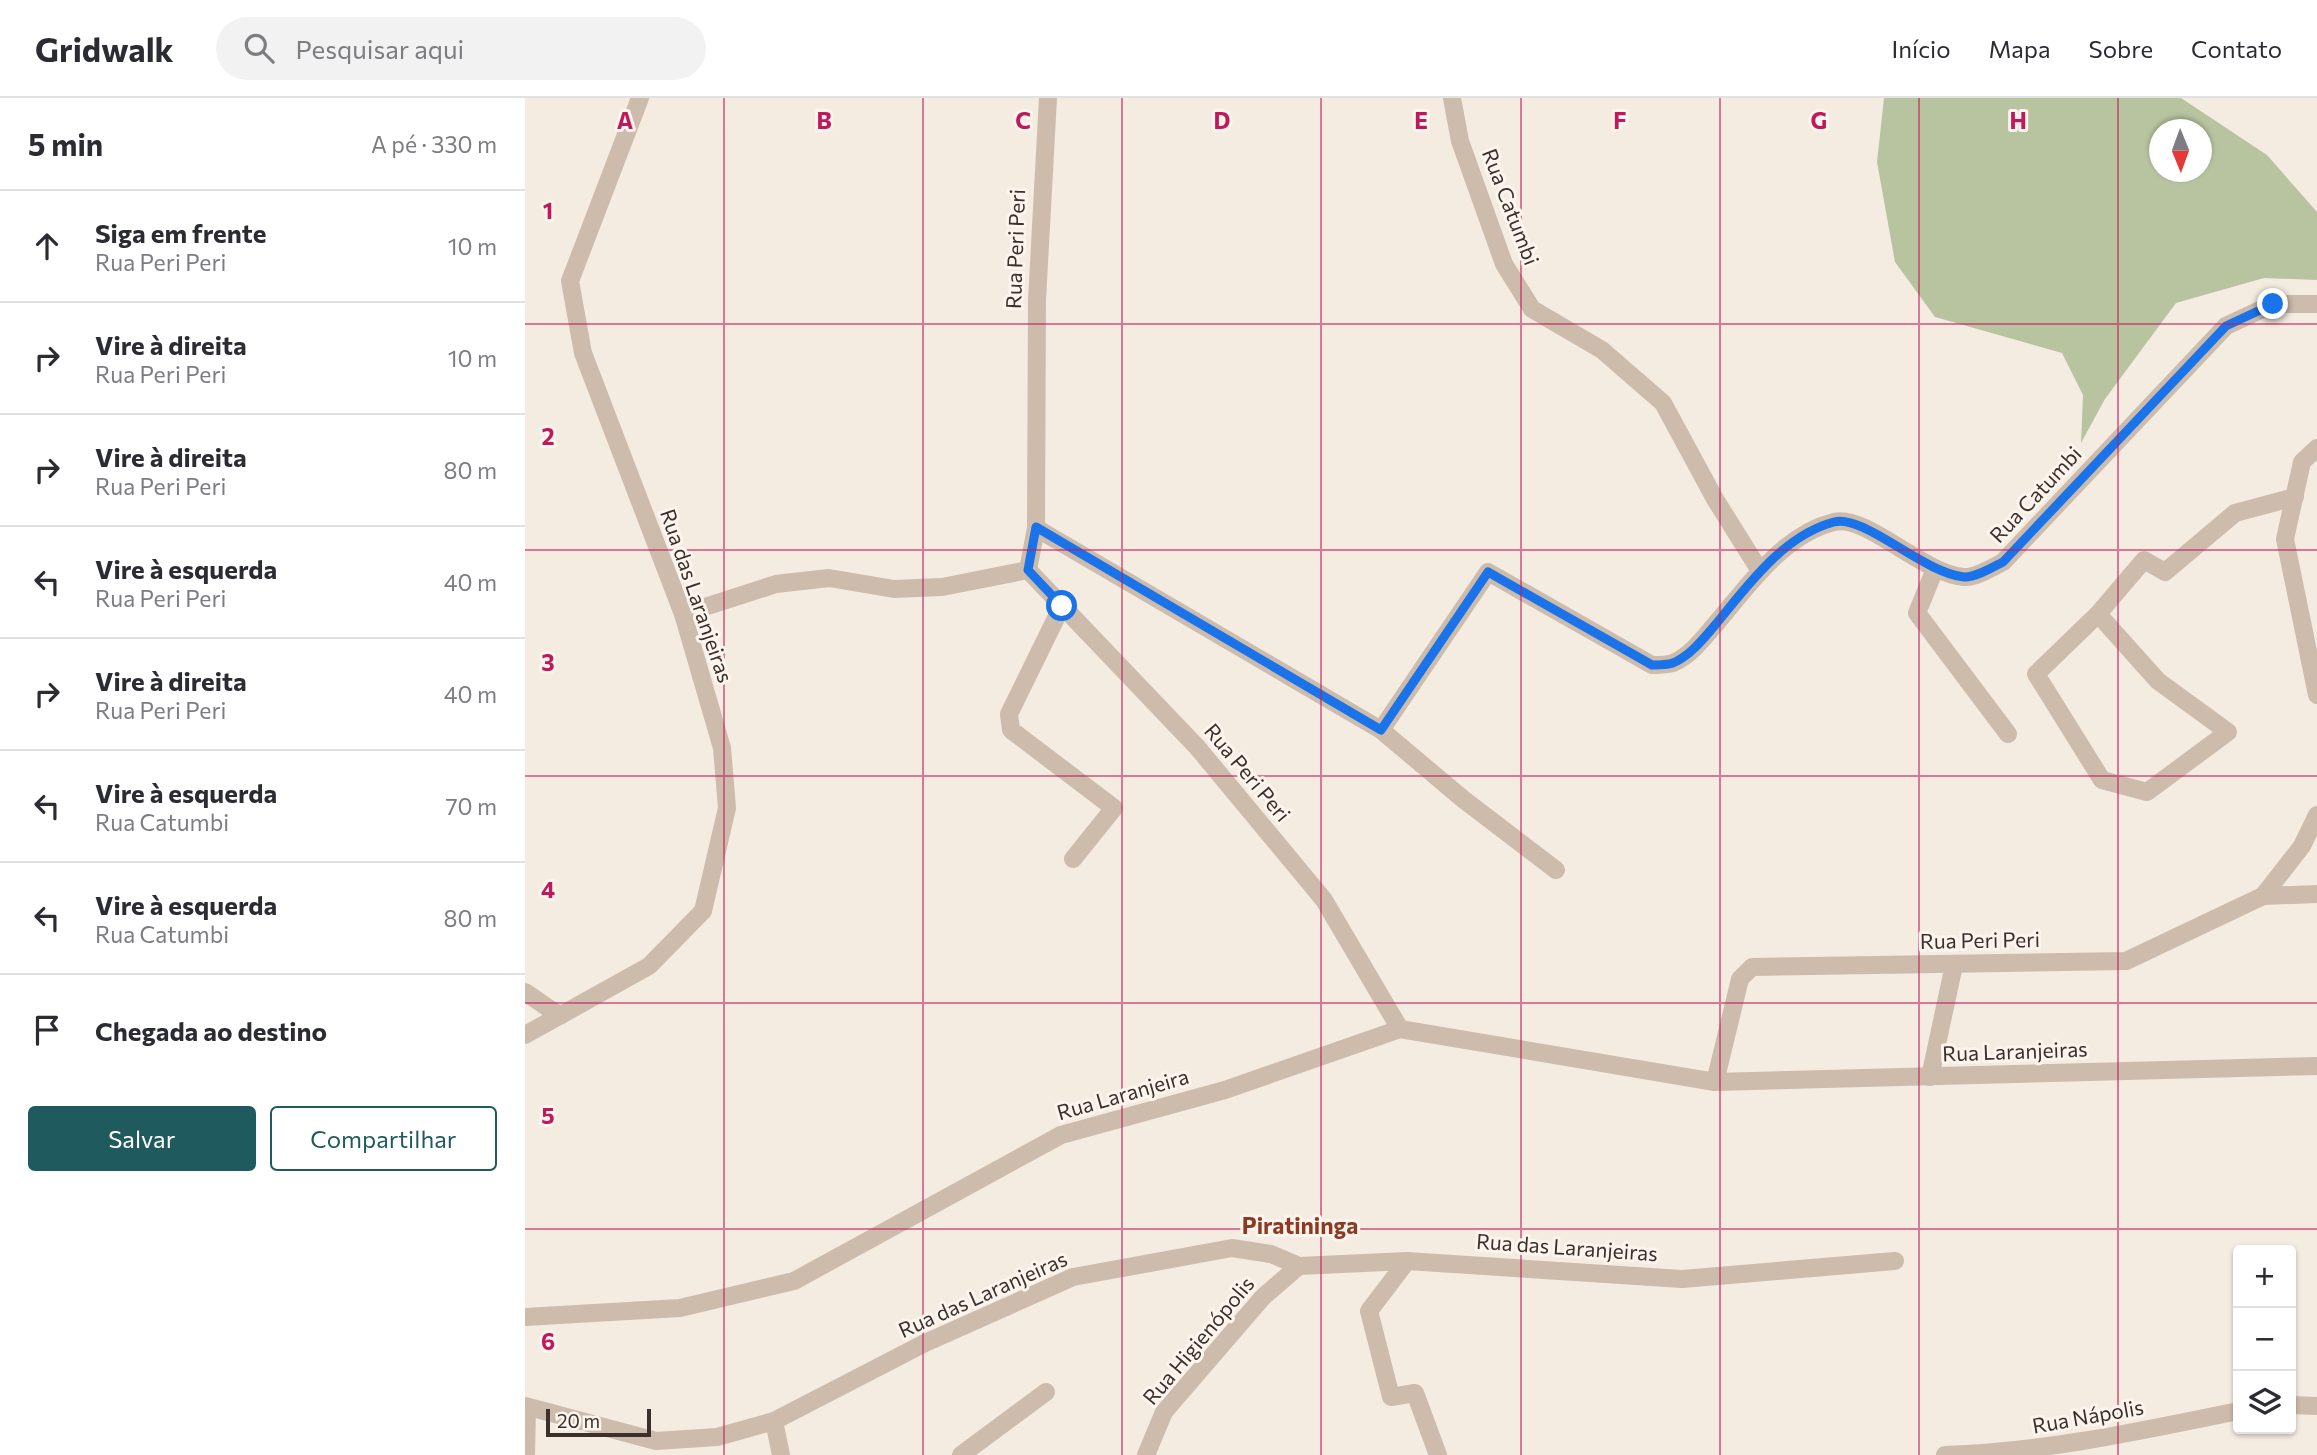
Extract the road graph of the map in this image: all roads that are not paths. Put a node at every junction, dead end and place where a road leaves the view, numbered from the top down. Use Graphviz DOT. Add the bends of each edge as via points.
graph roads {
  1 [pos="640,98"];
  2 [pos="1048,98"];
  3 [pos="1452,98"];
  4 [pos="2317,304"];
  5 [pos="2317,447"];
  6 [pos="2295,497"];
  7 [pos="1036,527"];
  8 [pos="1935,569"];
  9 [pos="1028,570"];
  10 [pos="1760,571"];
  11 [pos="1062,606"];
  12 [pos="683,614"];
  13 [pos="2098,614"];
  14 [pos="2317,695"];
  15 [pos="1381,730"];
  16 [pos="2008,734"];
  17 [pos="2317,814"];
  18 [pos="1073,859"];
  19 [pos="1556,870"];
  20 [pos="2317,894"];
  21 [pos="2263,896"];
  22 [pos="1954,965"];
  23 [pos="525,992"];
  24 [pos="560,1016"];
  25 [pos="1400,1029"];
  26 [pos="525,1035"];
  27 [pos="2317,1066"];
  28 [pos="1930,1077"];
  29 [pos="1715,1082"];
  30 [pos="1407,1261"];
  31 [pos="1895,1261"];
  32 [pos="1300,1266"];
  33 [pos="525,1317"];
  34 [pos="1046,1392"];
  35 [pos="2296,1405"];
  36 [pos="2317,1406"];
  37 [pos="526,1407"];
  38 [pos="2233,1412"];
  39 [pos="773,1421"];
  40 [pos="657,1448"];
  41 [pos="526,1455"];
  42 [pos="781,1455"];
  43 [pos="961,1455"];
  44 [pos="1146,1455"];
  45 [pos="1438,1455"];
  46 [pos="1945,1455"];
  1 -- 12 [label="street, Rua das Laranjeiras" via="570,281 583,353"];
  2 -- 7 [label="street, Rua Peri Peri" via="1037,300"];
  3 -- 10 [label="street, Rua Catumbi" via="1460,141 1504,264 1532,309 1602,350 1663,403"];
  4 -- 8 [label="street, Rua Catumbi" via="2273,304 2226,326 2003,562 1966,578"];
  5 -- 6 [label="street" via="2302,463"];
  6 -- 13 [label="street" via="2235,513 2165,572 2144,561"];
  6 -- 14 [label="street" via="2285,539"];
  7 -- 9 [label="street, Rua Peri Peri"];
  7 -- 15 [label="street"];
  8 -- 10 [label="street, Rua Catumbi" via="1893,547 1868,527 1839,520 1811,528"];
  8 -- 16 [label="street" via="1917,613"];
  9 -- 11 [label="street, Rua Peri Peri"];
  9 -- 12 [label="street" via="942,587 894,589 829,578 789,583"];
  10 -- 15 [label="street, Rua Catumbi" via="1694,649 1671,664 1652,665 1488,572"];
  11 -- 18 [label="street" via="1009,714 1011,730 1114,808"];
  11 -- 25 [label="street, Rua Peri Peri" via="1196,747 1324,900"];
  12 -- 24 [label="street, Rua das Laranjeiras" via="722,748 727,808 703,911 649,966"];
  13 -- 13 [label="street" via="2036,674 2102,780 2147,792 2228,732 2158,681"];
  15 -- 19 [label="street"];
  17 -- 21 [label="street" via="2302,846"];
  20 -- 21 [label="street, Rua Peri Peri"];
  21 -- 22 [label="street, Rua Peri Peri" via="2126,961"];
  22 -- 28 [label="street"];
  22 -- 29 [label="street, Rua Peri Peri" via="1752,967 1740,979"];
  23 -- 24 [label="street"];
  24 -- 26 [label="street, Rua das Laranjeiras"];
  25 -- 29 [label="street, Rua Laranjeira"];
  25 -- 33 [label="street, Rua Laranjeira" via="1224,1090 1061,1135 794,1281 680,1308"];
  27 -- 28 [label="street, Rua Laranjeiras"];
  28 -- 29 [label="street, Rua Laranjeiras"];
  30 -- 31 [label="street, Rua das Laranjeiras" via="1682,1279"];
  30 -- 32 [label="street, Rua das Laranjeiras"];
  30 -- 45 [label="street" via="1369,1311 1391,1396 1415,1393"];
  32 -- 39 [label="street, Rua das Laranjeiras" via="1271,1254 1232,1248 1073,1277 925,1343"];
  32 -- 44 [label="street, Rua Higienópolis" via="1263,1297 1164,1412"];
  34 -- 43 [label="street"];
  35 -- 36 [label="street"];
  37 -- 40 [label="street, Rua das Laranjeiras"];
  37 -- 41 [label="street"];
  38 -- 46 [label="street, Rua Nápolis" via="2098,1440 2010,1453"];
  39 -- 40 [label="street, Rua das Laranjeiras"];
  39 -- 42 [label="street"];
}
